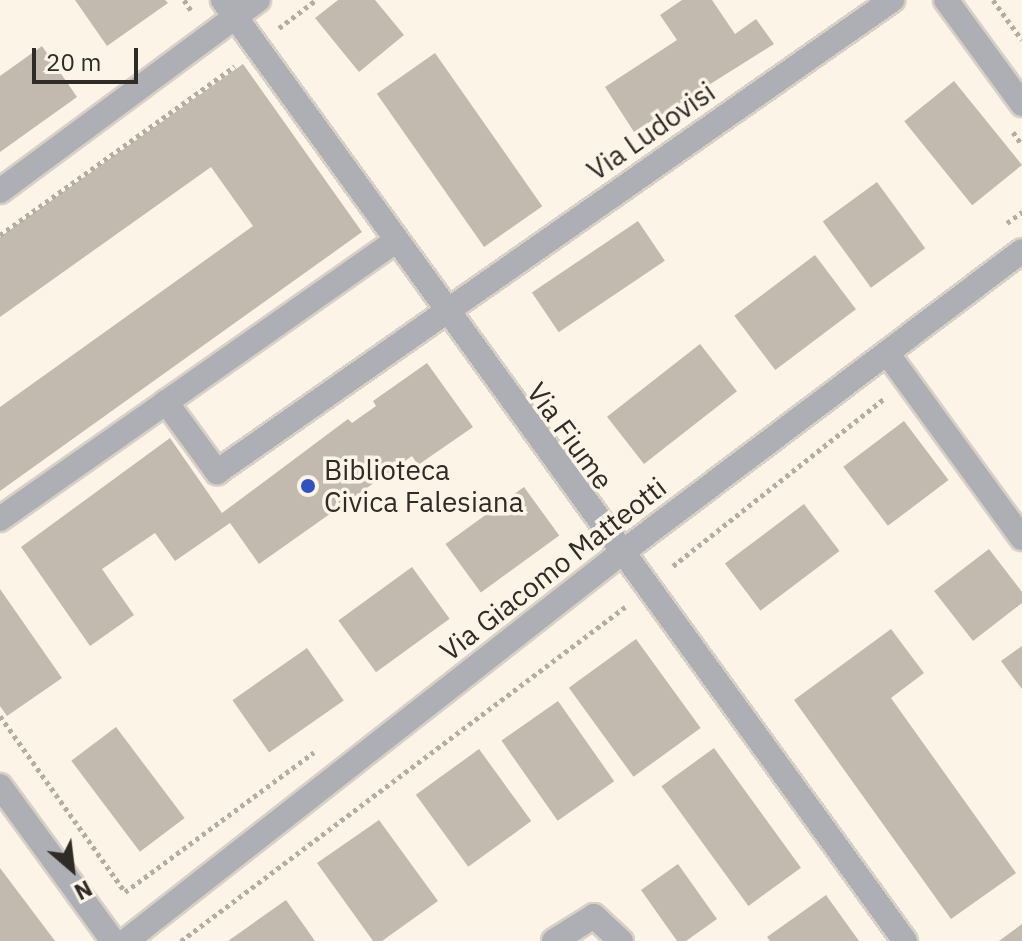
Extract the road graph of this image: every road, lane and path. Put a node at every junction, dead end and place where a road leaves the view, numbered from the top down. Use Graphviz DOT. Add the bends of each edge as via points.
graph roads {
  1 [pos="184,0"];
  2 [pos="258,0"];
  3 [pos="316,0"];
  4 [pos="892,0"];
  5 [pos="946,0"];
  6 [pos="993,0"];
  7 [pos="228,9"];
  8 [pos="195,17"];
  9 [pos="287,40"];
  10 [pos="1022,40"];
  11 [pos="243,60"];
  12 [pos="1022,104"];
  13 [pos="0,191"];
  14 [pos="1022,212"];
  15 [pos="998,230"];
  16 [pos="0,235"];
  17 [pos="394,242"];
  18 [pos="1022,251"];
  19 [pos="443,312"];
  20 [pos="887,353"];
  21 [pos="166,402"];
  22 [pos="900,407"];
  23 [pos="0,519"];
  24 [pos="1022,538"];
  25 [pos="620,554"];
  26 [pos="680,576"];
  27 [pos="632,617"];
  28 [pos="0,716"];
  29 [pos="320,747"];
  30 [pos="0,786"];
  31 [pos="113,941"];
  32 [pos="126,941"];
  33 [pos="181,941"];
  34 [pos="554,941"];
  35 [pos="621,941"];
  36 [pos="905,941"];
  1 -- 8 [label="path"];
  2 -- 7 [label="street"];
  3 -- 9 [label="path" via="278,27"];
  4 -- 19 [label="street, Via Ludovisi"];
  5 -- 12 [label="street"];
  6 -- 10 [label="path"];
  7 -- 13 [label="street"];
  7 -- 17 [label="street, Via Fiume"];
  11 -- 16 [label="path"];
  14 -- 15 [label="path"];
  17 -- 19 [label="street, Via Fiume"];
  17 -- 21 [label="street"];
  18 -- 20 [label="street, Via Giacomo Matteotti"];
  19 -- 21 [label="street, Via Ludovisi" via="217,472"];
  19 -- 25 [label="street, Via Fiume"];
  20 -- 24 [label="street"];
  20 -- 25 [label="street, Via Giacomo Matteotti"];
  21 -- 23 [label="street"];
  22 -- 26 [label="path" via="891,394 844,430 671,563"];
  25 -- 32 [label="street, Via Giacomo Matteotti"];
  25 -- 36 [label="street, Via Fiume"];
  27 -- 33 [label="path" via="623,604"];
  28 -- 29 [label="path" via="125,892"];
  30 -- 31 [label="street"];
  34 -- 35 [label="street" via="594,916"];
}
